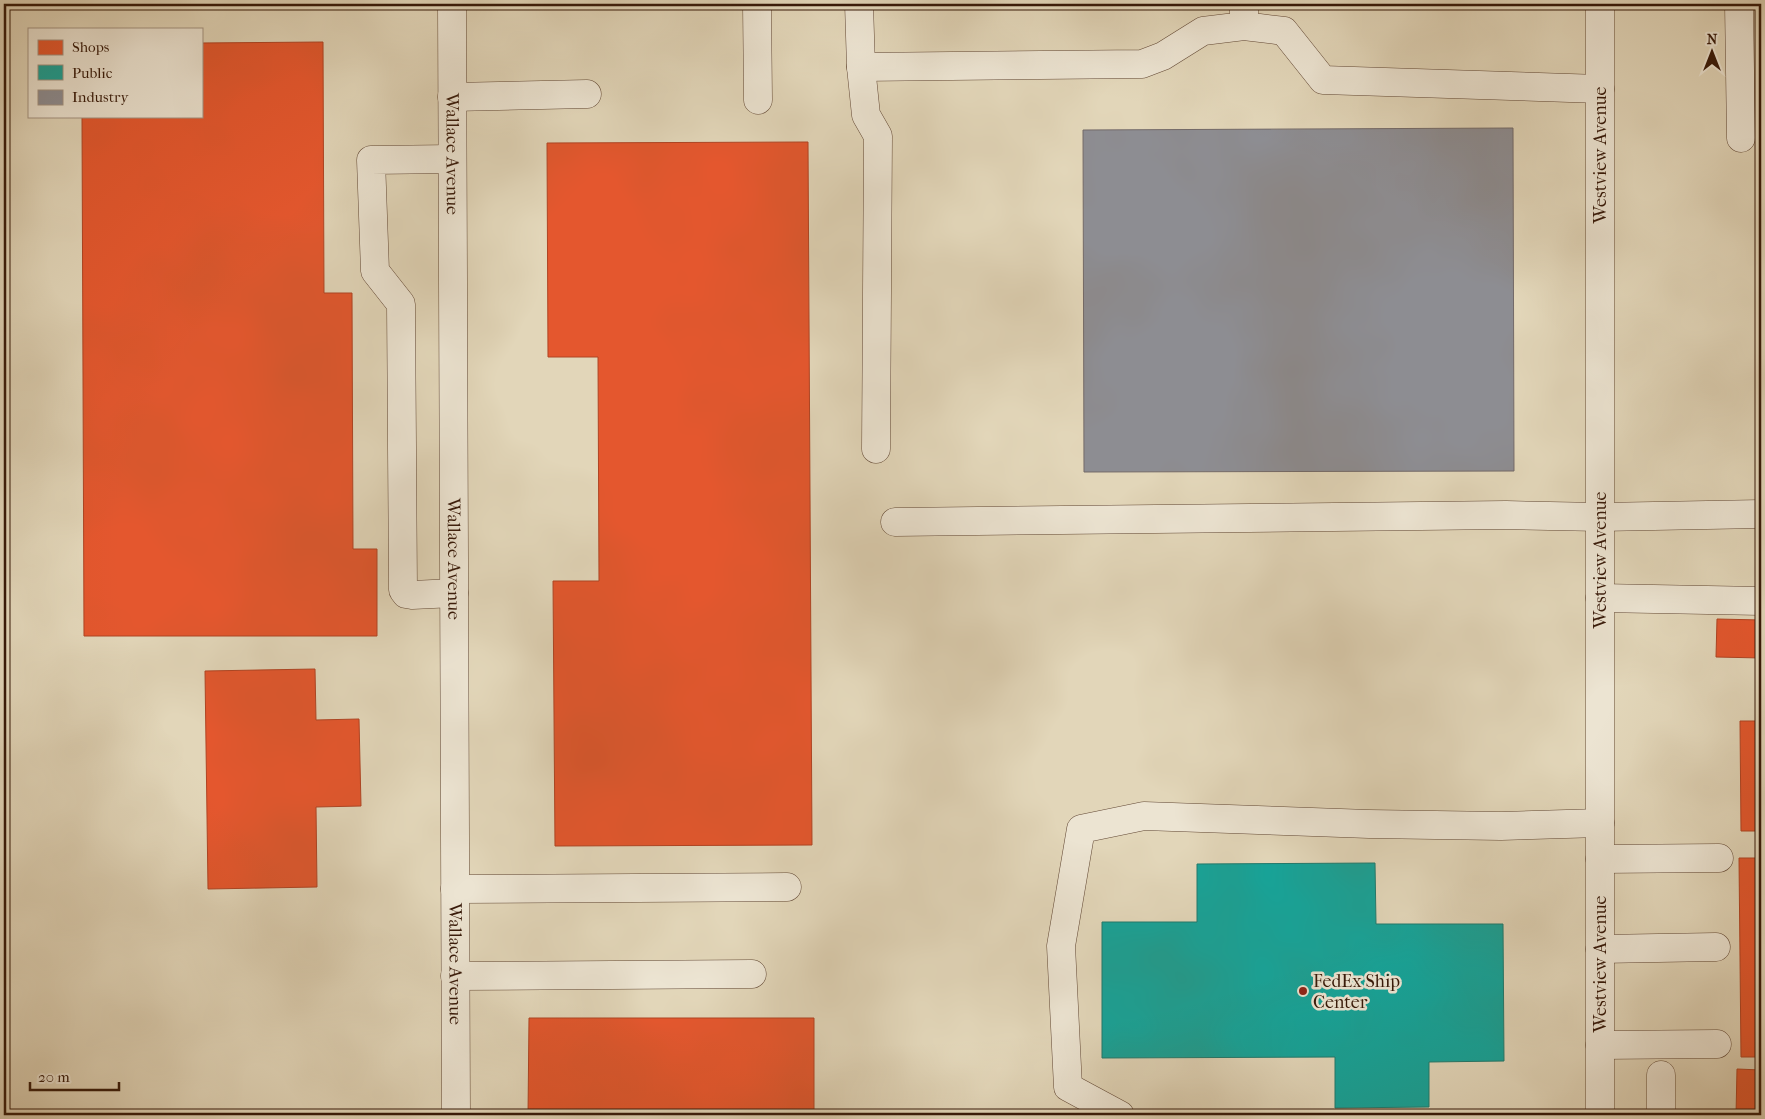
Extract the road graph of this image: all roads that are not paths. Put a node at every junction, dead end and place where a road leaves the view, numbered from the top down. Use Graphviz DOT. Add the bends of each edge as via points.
graph roads {
  1 [pos="452,4"];
  2 [pos="757,4"];
  3 [pos="859,4"];
  4 [pos="1600,4"];
  5 [pos="1739,4"];
  6 [pos="1244,15"];
  7 [pos="1750,37"];
  8 [pos="862,67"];
  9 [pos="1600,89"];
  10 [pos="587,94"];
  11 [pos="452,97"];
  12 [pos="758,100"];
  13 [pos="1740,138"];
  14 [pos="452,159"];
  15 [pos="876,449"];
  16 [pos="1761,514"];
  17 [pos="1600,517"];
  18 [pos="895,522"];
  19 [pos="454,593"];
  20 [pos="1600,598"];
  21 [pos="1761,602"];
  22 [pos="1600,823"];
  23 [pos="1718,858"];
  24 [pos="1600,859"];
  25 [pos="787,887"];
  26 [pos="455,888"];
  27 [pos="1716,946"];
  28 [pos="1600,949"];
  29 [pos="752,974"];
  30 [pos="455,976"];
  31 [pos="1717,1044"];
  32 [pos="1600,1045"];
  33 [pos="1661,1074"];
  34 [pos="456,1115"];
  35 [pos="1120,1115"];
  36 [pos="1600,1115"];
  37 [pos="1661,1115"];
  1 -- 11 [label="street, Wallace Avenue"];
  2 -- 12 [label="street"];
  3 -- 8 [label="street"];
  4 -- 9 [label="street, Westview Avenue"];
  5 -- 7 [label="street"];
  6 -- 8 [label="street" via="1203,31 1163,56 1142,64"];
  6 -- 9 [label="street" via="1284,31 1323,80"];
  7 -- 13 [label="street"];
  8 -- 15 [label="street" via="866,115 878,136"];
  9 -- 17 [label="street, Westview Avenue"];
  10 -- 11 [label="street"];
  11 -- 14 [label="street, Wallace Avenue"];
  14 -- 19 [label="street, Wallace Avenue"];
  14 -- 19 [label="street" via="371,160 376,271 401,304 403,590 412,595"];
  16 -- 17 [label="street"];
  17 -- 18 [label="street"];
  17 -- 20 [label="street, Westview Avenue"];
  19 -- 26 [label="street, Wallace Avenue"];
  20 -- 21 [label="street"];
  20 -- 22 [label="street, Westview Avenue"];
  22 -- 24 [label="street, Westview Avenue"];
  22 -- 35 [label="street" via="1501,826 1144,816 1080,829 1061,946 1068,1088"];
  23 -- 24 [label="street"];
  24 -- 28 [label="street, Westview Avenue"];
  25 -- 26 [label="street"];
  26 -- 30 [label="street, Wallace Avenue"];
  27 -- 28 [label="street"];
  28 -- 32 [label="street, Westview Avenue"];
  29 -- 30 [label="street"];
  30 -- 34 [label="street, Wallace Avenue"];
  31 -- 32 [label="street"];
  32 -- 36 [label="street, Westview Avenue"];
  33 -- 37 [label="street"];
}
